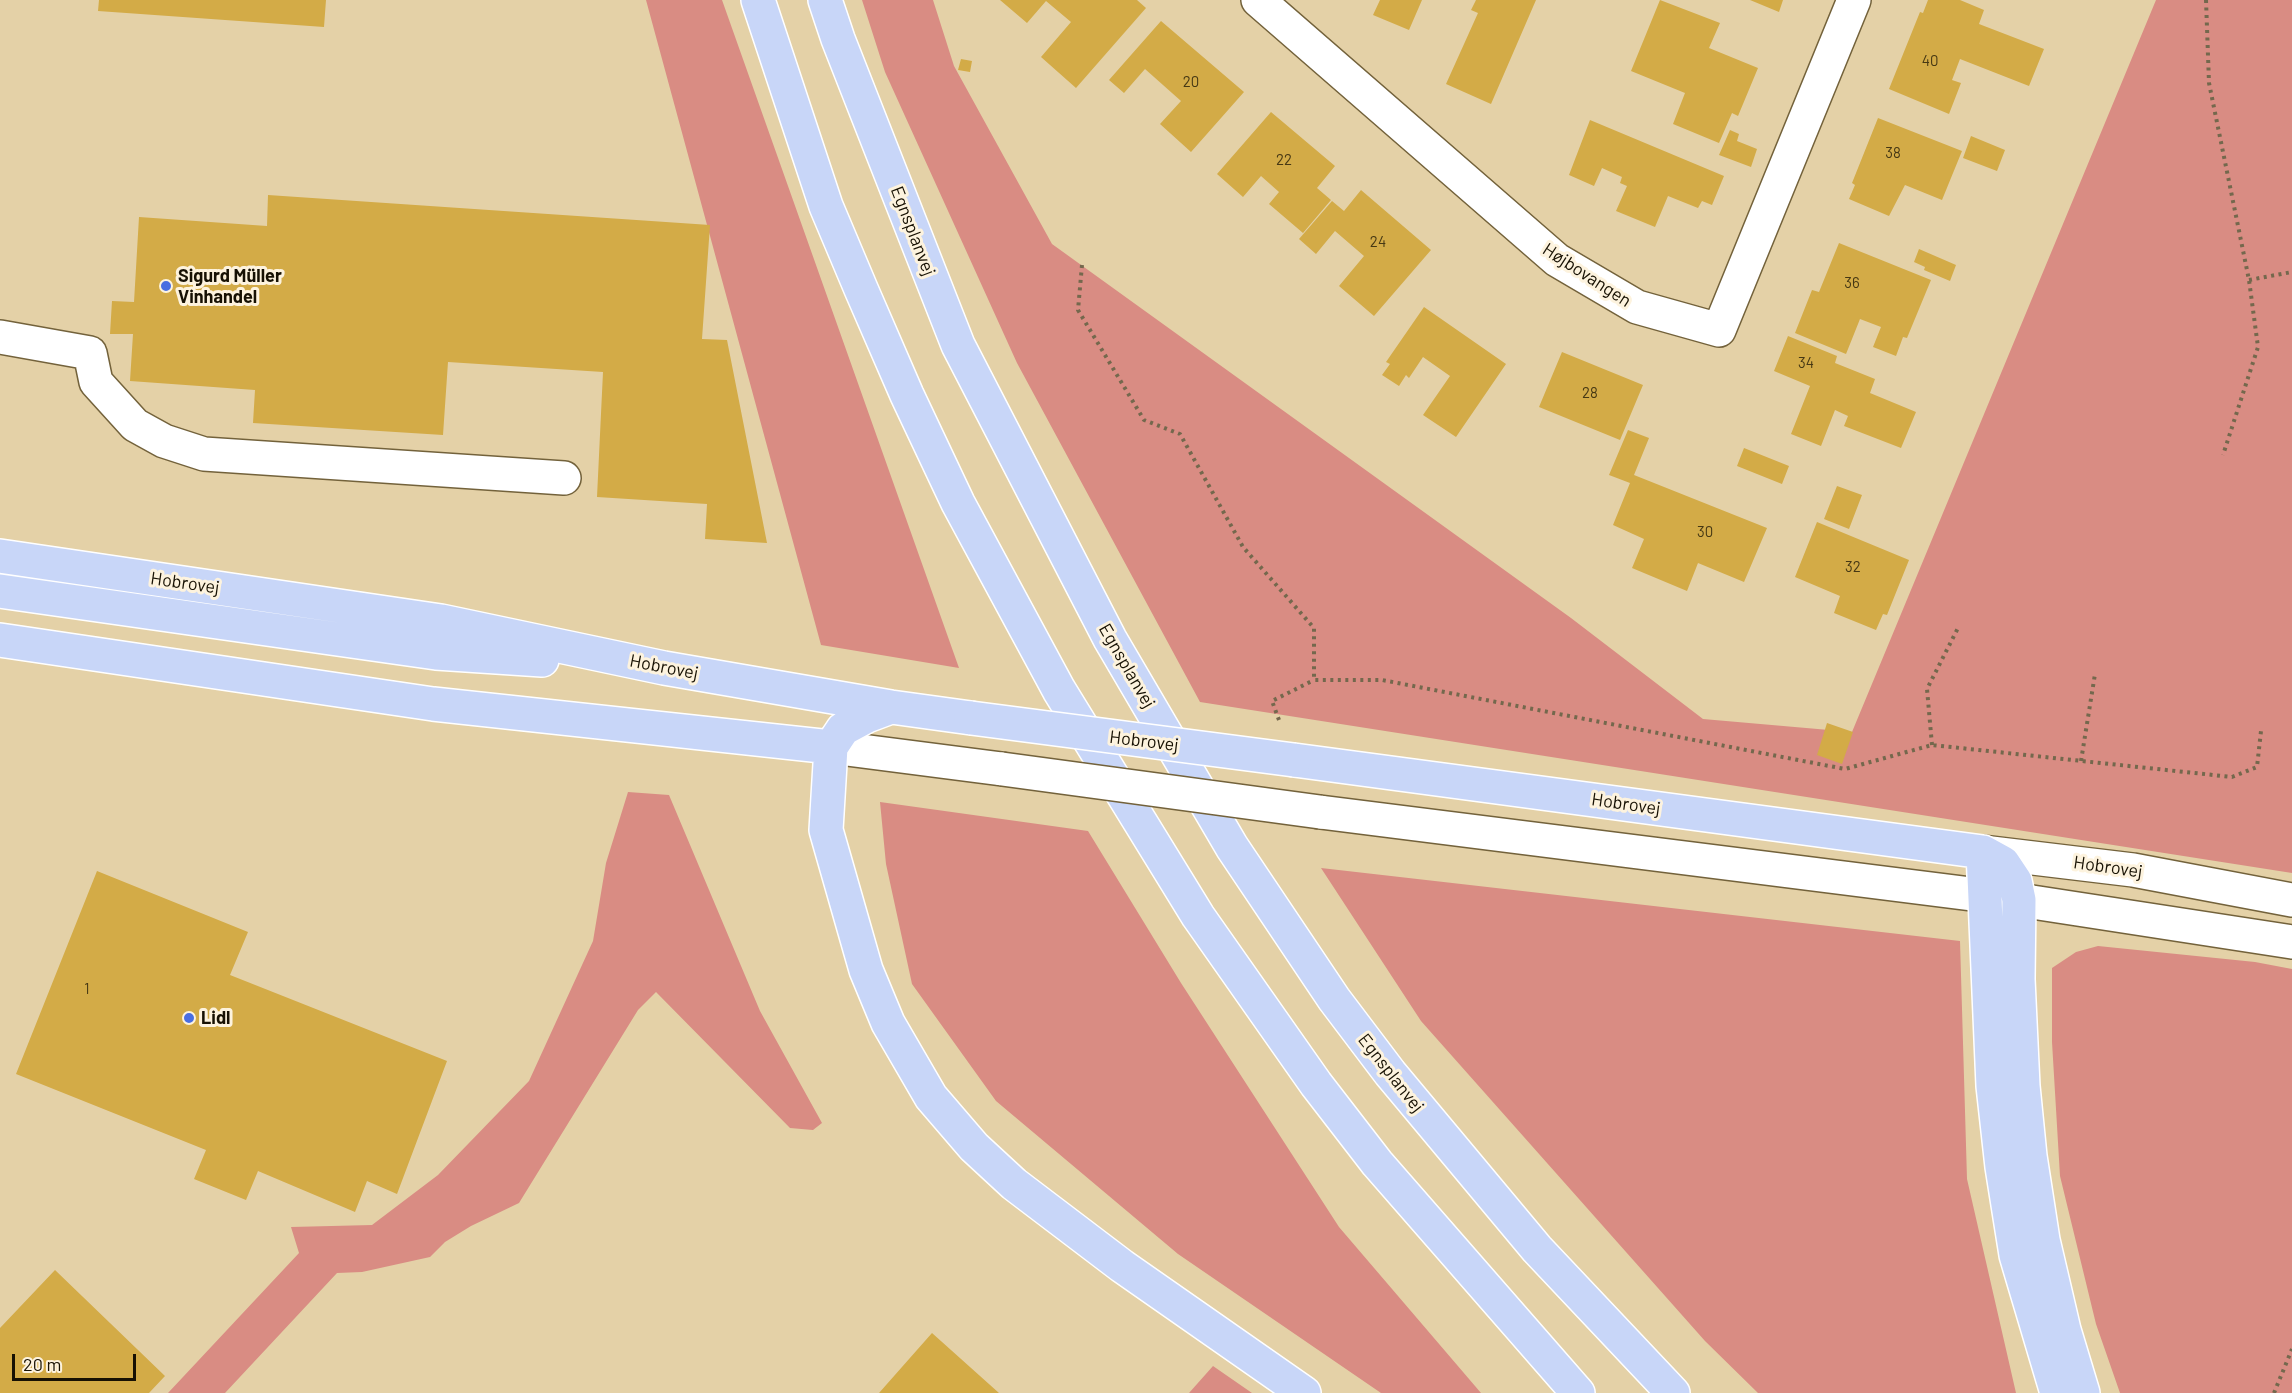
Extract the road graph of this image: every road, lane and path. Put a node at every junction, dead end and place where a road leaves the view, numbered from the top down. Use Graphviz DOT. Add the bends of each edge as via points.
graph roads {
  1 [pos="758,0"];
  2 [pos="825,0"];
  3 [pos="1258,0"];
  4 [pos="1854,0"];
  5 [pos="2206,0"];
  6 [pos="1082,265"];
  7 [pos="2292,272"];
  8 [pos="2249,280"];
  9 [pos="0,337"];
  10 [pos="2223,455"];
  11 [pos="564,478"];
  12 [pos="0,556"];
  13 [pos="0,591"];
  14 [pos="1959,626"];
  15 [pos="0,640"];
  16 [pos="664,668"];
  17 [pos="2095,674"];
  18 [pos="1314,680"];
  19 [pos="1272,701"];
  20 [pos="891,707"];
  21 [pos="2261,731"];
  22 [pos="1932,745"];
  23 [pos="831,747"];
  24 [pos="2081,761"];
  25 [pos="1983,852"];
  26 [pos="1984,896"];
  27 [pos="2019,900"];
  28 [pos="2292,900"];
  29 [pos="2292,942"];
  30 [pos="2292,1349"];
  31 [pos="1304,1393"];
  32 [pos="1578,1393"];
  33 [pos="1673,1393"];
  34 [pos="2057,1393"];
  35 [pos="2083,1393"];
  36 [pos="2274,1393"];
  1 -- 32 [label="main road" via="826,206 907,395 958,503 1059,690 1198,916 1316,1084 1377,1163"];
  2 -- 33 [label="main road, Egnsplanvej" via="958,345 1110,639 1232,847 1334,999 1396,1081 1537,1249"];
  3 -- 4 [label="street, Højbovangen" via="1557,260 1637,307 1719,330"];
  5 -- 8 [label="path" via="2209,83"];
  6 -- 18 [label="path" via="1078,310 1144,420 1180,434 1243,547 1314,628"];
  7 -- 8 [label="path"];
  8 -- 10 [label="path" via="2258,347"];
  9 -- 11 [label="street" via="90,353 96,382 135,425 164,441 204,454"];
  12 -- 16 [label="main road, Hobrovej" via="441,621"];
  13 -- 16 [label="main road" via="436,653"];
  14 -- 22 [label="path" via="1928,689"];
  15 -- 23 [label="main road" via="433,704"];
  16 -- 20 [label="main road, Hobrovej"];
  17 -- 24 [label="path"];
  18 -- 19 [label="path"];
  18 -- 22 [label="path" via="1382,680 1845,769"];
  20 -- 23 [label="main road" via="843,729"];
  20 -- 25 [label="main road, Hobrovej, bridge"];
  21 -- 24 [label="path" via="2256,767 2232,777"];
  22 -- 24 [label="path"];
  23 -- 26 [label="street, bridge"];
  23 -- 31 [label="main road" via="826,830 866,970 888,1023 931,1097 974,1147 1014,1184 1122,1266"];
  25 -- 26 [label="main road"];
  25 -- 27 [label="main road" via="2003,863 2015,881"];
  25 -- 28 [label="street, Hobrovej" via="2133,870"];
  26 -- 27 [label="street"];
  26 -- 34 [label="main road" via="1993,1086 2002,1167 2016,1255"];
  27 -- 29 [label="street"];
  27 -- 35 [label="main road" via="2023,1086 2030,1156 2043,1240"];
  30 -- 36 [label="path"];
}
